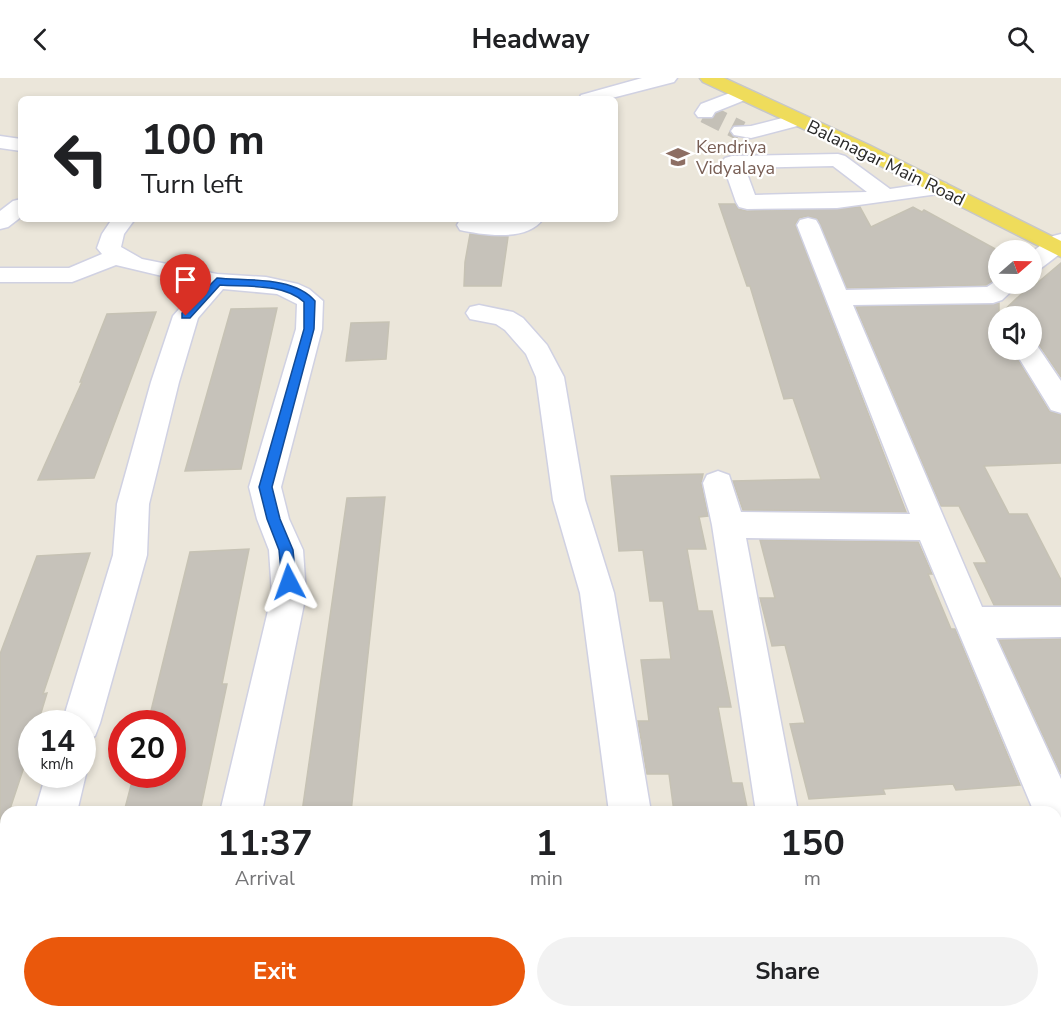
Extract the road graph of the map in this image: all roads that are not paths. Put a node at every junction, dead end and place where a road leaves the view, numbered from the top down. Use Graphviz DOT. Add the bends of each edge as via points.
graph roads {
  1 [pos="709,78"];
  2 [pos="666,82"];
  3 [pos="738,86"];
  4 [pos="598,96"];
  5 [pos="705,113"];
  6 [pos="798,120"];
  7 [pos="741,131"];
  8 [pos="0,142"];
  9 [pos="18,145"];
  10 [pos="938,188"];
  11 [pos="886,195"];
  12 [pos="18,208"];
  13 [pos="0,222"];
  14 [pos="122,222"];
  15 [pos="526,222"];
  16 [pos="468,225"];
  17 [pos="808,225"];
  18 [pos="1059,242"];
  19 [pos="117,256"];
  20 [pos="1042,256"];
  21 [pos="0,275"];
  22 [pos="217,281"];
  23 [pos="837,297"];
  24 [pos="1002,298"];
  25 [pos="479,313"];
  26 [pos="1033,360"];
  27 [pos="1061,403"];
  28 [pos="718,483"];
  29 [pos="728,525"];
  30 [pos="932,527"];
  31 [pos="1061,622"];
  32 [pos="971,623"];
  33 [pos="85,710"];
  34 [pos="62,788"];
  35 [pos="58,806"];
  36 [pos="242,806"];
  37 [pos="629,806"];
  38 [pos="776,806"];
  39 [pos="1053,806"];
  1 -- 3 [label="main road, Balanagar Main Road"];
  2 -- 4 [label="street" via="651,81"];
  3 -- 5 [label="street"];
  3 -- 6 [label="main road, Balanagar Main Road"];
  3 -- 18 [label="main road, Balanagar Main Road"];
  6 -- 7 [label="street"];
  6 -- 10 [label="main road, Balanagar Main Road"];
  8 -- 9 [label="street"];
  10 -- 11 [label="street"];
  10 -- 18 [label="main road, Balanagar Main Road"];
  11 -- 11 [label="street" via="850,200 747,202 732,162 838,160"];
  12 -- 13 [label="street"];
  14 -- 19 [label="street" via="109,248"];
  15 -- 16 [label="street" via="506,230"];
  17 -- 23 [label="street"];
  18 -- 20 [label="street"];
  19 -- 21 [label="street" via="72,275"];
  19 -- 22 [label="street" via="138,267"];
  22 -- 33 [label="street" via="186,316 165,382 133,504 130,555"];
  22 -- 36 [label="street" via="284,287 310,301 309,329 265,487 286,550 289,594"];
  23 -- 24 [label="street"];
  23 -- 30 [label="street"];
  25 -- 37 [label="street" via="514,324 538,351 548,371 569,500 597,593"];
  26 -- 27 [label="street"];
  28 -- 29 [label="street"];
  29 -- 30 [label="street"];
  29 -- 38 [label="street"];
  30 -- 32 [label="street"];
  31 -- 32 [label="street"];
  32 -- 39 [label="street"];
  34 -- 35 [label="street"];
}
